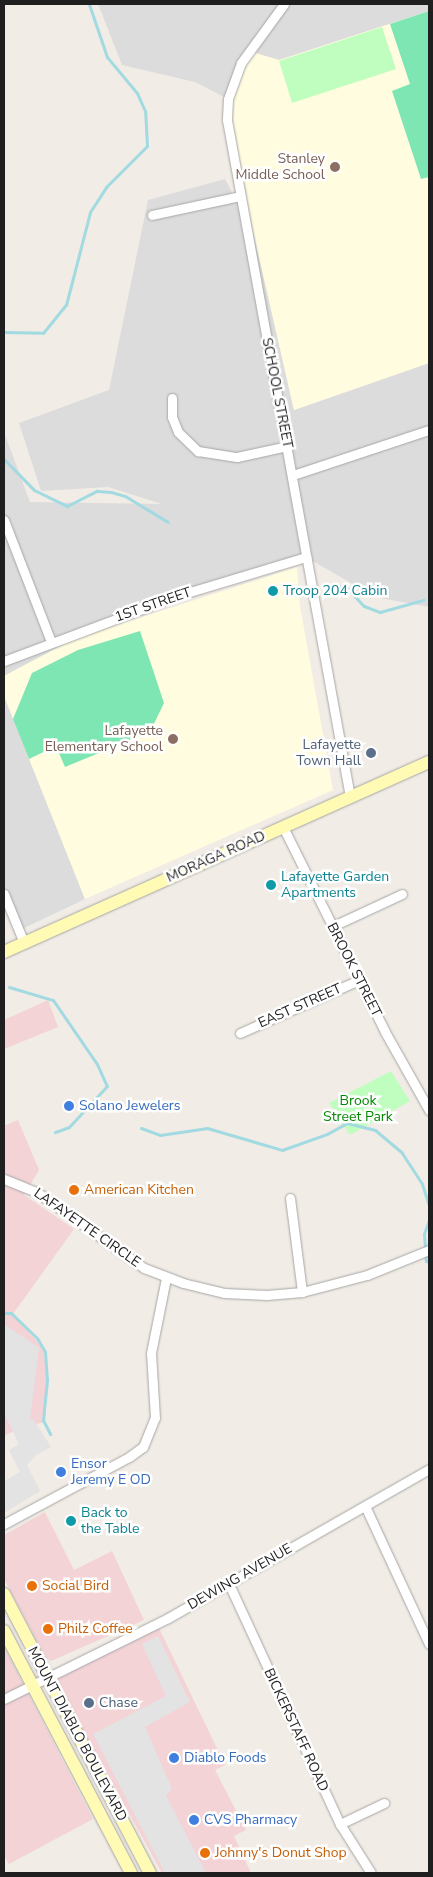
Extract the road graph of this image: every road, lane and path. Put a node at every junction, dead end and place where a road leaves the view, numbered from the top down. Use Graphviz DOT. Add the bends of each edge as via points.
graph roads {
  1 [pos="284,4"];
  2 [pos="240,196"];
  3 [pos="152,215"];
  4 [pos="172,398"];
  5 [pos="429,430"];
  6 [pos="287,446"];
  7 [pos="293,476"];
  8 [pos="4,520"];
  9 [pos="306,557"];
  10 [pos="51,642"];
  11 [pos="4,661"];
  12 [pos="429,762"];
  13 [pos="350,797"];
  14 [pos="283,827"];
  15 [pos="4,894"];
  16 [pos="402,894"];
  17 [pos="333,926"];
  18 [pos="24,943"];
  19 [pos="4,952"];
  20 [pos="359,980"];
  21 [pos="240,1033"];
  22 [pos="429,1110"];
  23 [pos="4,1180"];
  24 [pos="290,1198"];
  25 [pos="429,1250"];
  26 [pos="166,1278"];
  27 [pos="302,1292"];
  28 [pos="429,1470"];
  29 [pos="365,1506"];
  30 [pos="4,1524"];
  31 [pos="228,1582"];
  32 [pos="4,1594"];
  33 [pos="5,1633"];
  34 [pos="429,1644"];
  35 [pos="46,1677"];
  36 [pos="31,1684"];
  37 [pos="4,1699"];
  38 [pos="70,1720"];
  39 [pos="384,1803"];
  40 [pos="340,1824"];
  41 [pos="131,1873"];
  42 [pos="150,1873"];
  43 [pos="371,1873"];
  1 -- 2 [label="street, SCHOOL STREET" via="240,63 228,99 227,120"];
  2 -- 3 [label="street"];
  2 -- 6 [label="street, SCHOOL STREET"];
  4 -- 6 [label="street" via="172,417 178,432 198,451 237,457"];
  5 -- 7 [label="street"];
  6 -- 7 [label="street, SCHOOL STREET"];
  7 -- 9 [label="street, SCHOOL STREET"];
  8 -- 10 [label="street"];
  9 -- 10 [label="street, 1ST STREET" via="180,595"];
  9 -- 13 [label="street, SCHOOL STREET"];
  10 -- 11 [label="street, 1ST STREET"];
  12 -- 13 [label="main road, MORAGA ROAD"];
  13 -- 14 [label="main road, MORAGA ROAD"];
  14 -- 17 [label="street, BROOK STREET"];
  14 -- 18 [label="main road, MORAGA ROAD"];
  15 -- 18 [label="street"];
  16 -- 17 [label="street"];
  17 -- 20 [label="street, BROOK STREET"];
  18 -- 19 [label="main road, MORAGA ROAD"];
  20 -- 21 [label="street, EAST STREET"];
  20 -- 22 [label="street, BROOK STREET"];
  23 -- 26 [label="street, LAFAYETTE CIRCLE" via="38,1193 120,1254"];
  24 -- 27 [label="street"];
  25 -- 27 [label="street, LAFAYETTE CIRCLE" via="367,1275"];
  26 -- 27 [label="street, LAFAYETTE CIRCLE" via="224,1293 267,1295"];
  26 -- 30 [label="street" via="151,1354 155,1418 143,1447"];
  28 -- 29 [label="street, DEWING AVENUE"];
  29 -- 31 [label="street, DEWING AVENUE"];
  29 -- 34 [label="street"];
  31 -- 35 [label="street, DEWING AVENUE" via="168,1618"];
  31 -- 40 [label="street, BICKERSTAFF ROAD"];
  32 -- 35 [label="main road, MOUNT DIABLO BOULEVARD"];
  33 -- 35 [label="main road" via="16,1639 34,1670"];
  33 -- 36 [label="main road, MOUNT DIABLO BOULEVARD"];
  35 -- 36 [label="street, DEWING AVENUE"];
  35 -- 38 [label="main road, MOUNT DIABLO BOULEVARD"];
  36 -- 37 [label="street, DEWING AVENUE"];
  36 -- 38 [label="main road" via="42,1685 60,1717"];
  36 -- 41 [label="main road, MOUNT DIABLO BOULEVARD"];
  38 -- 42 [label="main road, MOUNT DIABLO BOULEVARD"];
  39 -- 40 [label="street"];
  40 -- 43 [label="street, BICKERSTAFF ROAD"];
}
